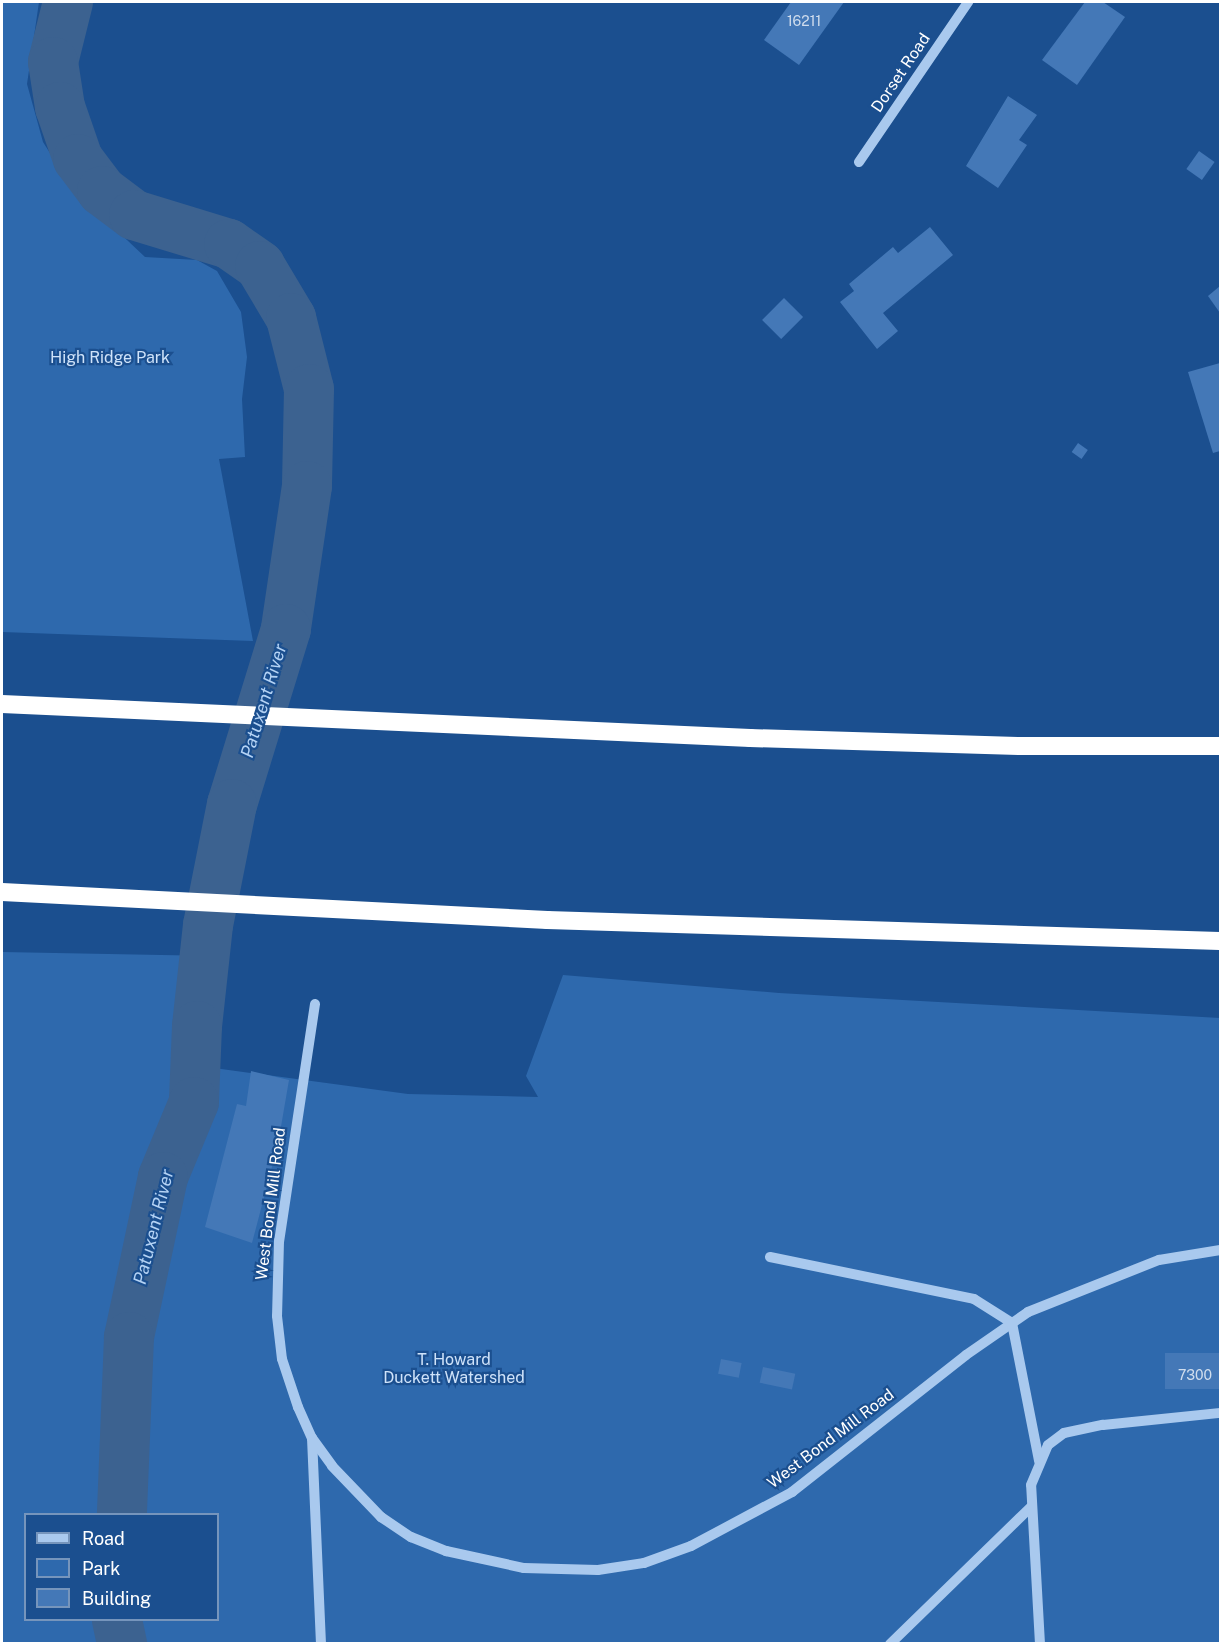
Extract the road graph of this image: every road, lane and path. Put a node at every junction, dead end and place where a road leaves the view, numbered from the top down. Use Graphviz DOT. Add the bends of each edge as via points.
graph roads {
  1 [pos="968,2"];
  2 [pos="859,162"];
  3 [pos="2,704"];
  4 [pos="1221,746"];
  5 [pos="2,892"];
  6 [pos="1221,941"];
  7 [pos="315,1004"];
  8 [pos="1221,1250"];
  9 [pos="770,1257"];
  10 [pos="1012,1323"];
  11 [pos="1221,1413"];
  12 [pos="312,1438"];
  13 [pos="1038,1461"];
  14 [pos="1032,1506"];
  15 [pos="321,1644"];
  16 [pos="890,1644"];
  17 [pos="1040,1644"];
  1 -- 2 [label="street, Dorset Road"];
  3 -- 4 [label="highway" via="568,731 1023,746"];
  5 -- 6 [label="highway" via="547,920"];
  7 -- 12 [label="street, West Bond Mill Road" via="276,1277 282,1359"];
  8 -- 10 [label="street, West Bond Mill Road" via="1159,1260 1088,1286"];
  9 -- 10 [label="street" via="974,1299"];
  10 -- 12 [label="street, West Bond Mill Road" via="792,1492 691,1546 644,1563 598,1569 524,1568 446,1551 411,1537 381,1517 358,1496"];
  10 -- 13 [label="street"];
  11 -- 13 [label="street" via="1102,1425 1064,1433 1047,1445"];
  12 -- 15 [label="street"];
  13 -- 14 [label="street" via="1031,1485"];
  14 -- 16 [label="street"];
  14 -- 17 [label="street"];
}
